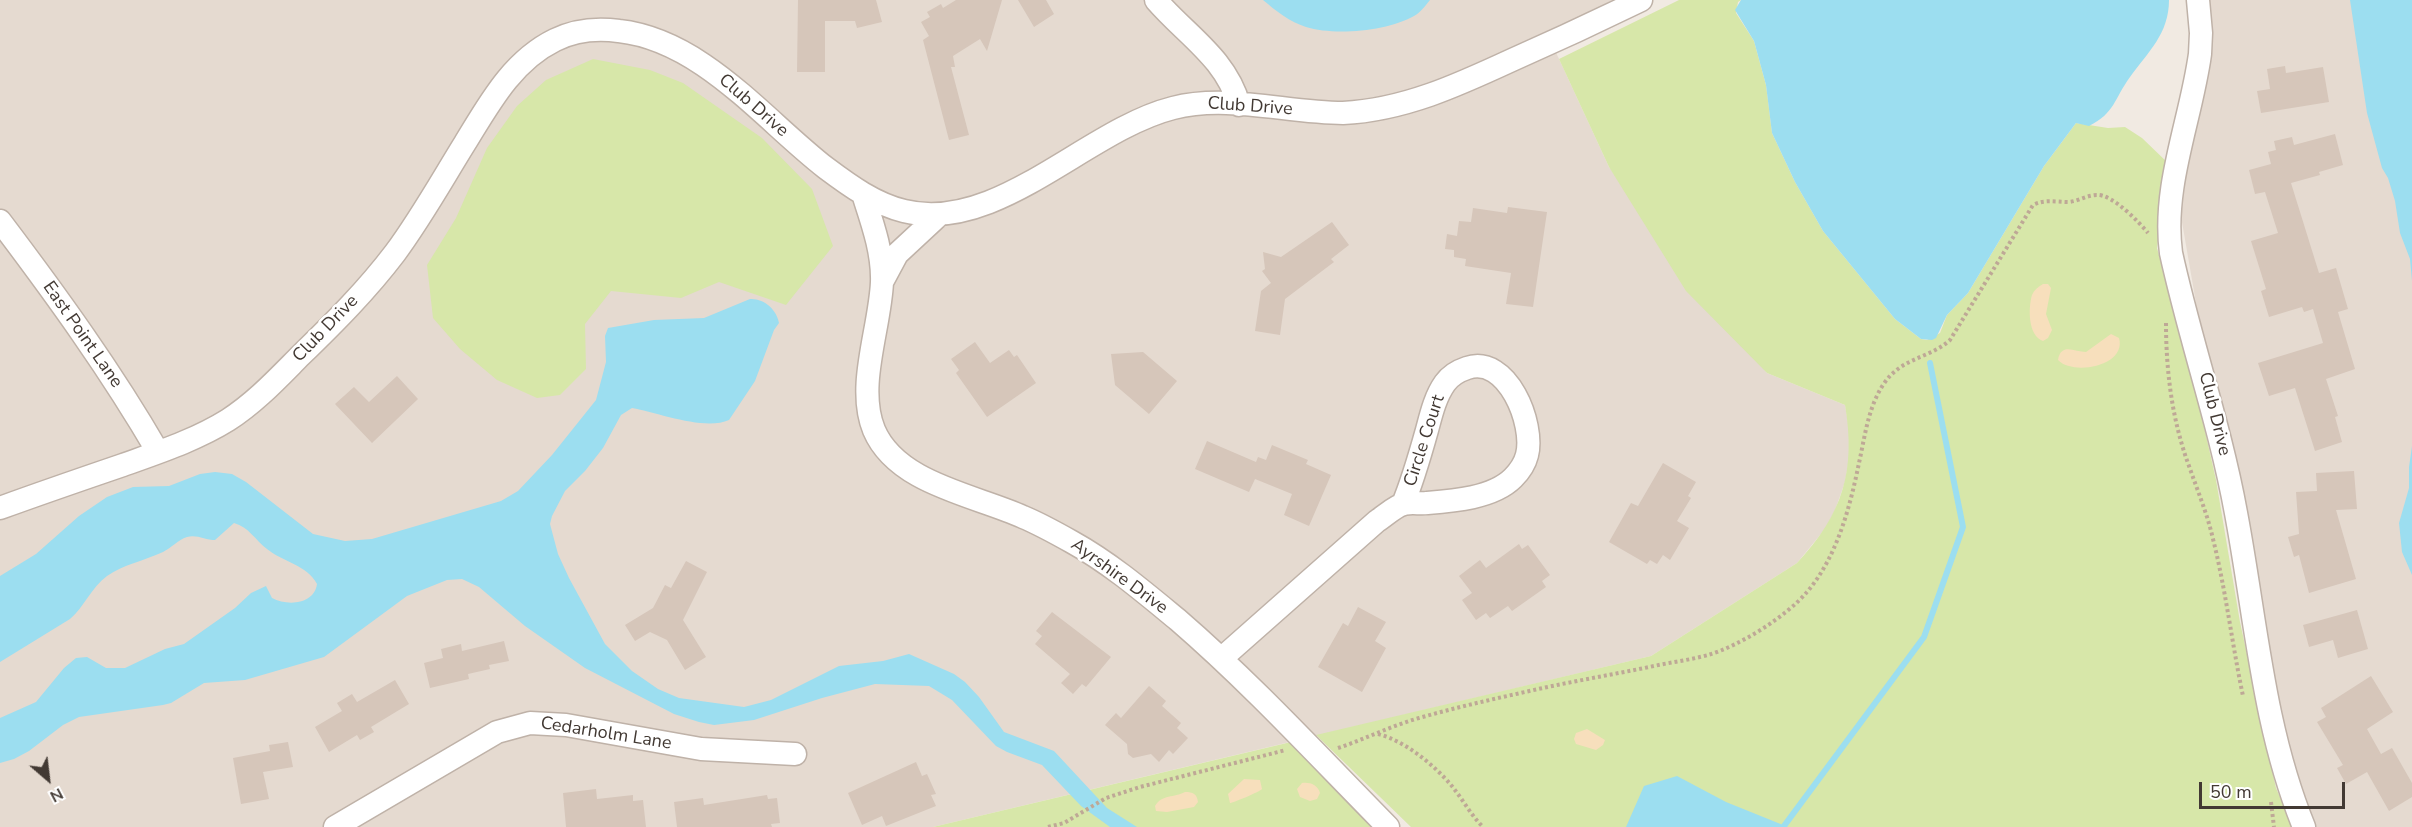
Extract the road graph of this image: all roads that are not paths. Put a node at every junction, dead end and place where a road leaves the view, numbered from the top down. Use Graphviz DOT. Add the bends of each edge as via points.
graph roads {
  1 [pos="1156,0"];
  2 [pos="1641,0"];
  3 [pos="2198,0"];
  4 [pos="1239,105"];
  5 [pos="863,194"];
  6 [pos="939,215"];
  7 [pos="0,221"];
  8 [pos="882,282"];
  9 [pos="158,452"];
  10 [pos="1403,504"];
  11 [pos="0,508"];
  12 [pos="1222,658"];
  13 [pos="795,754"];
  14 [pos="335,827"];
  15 [pos="1388,827"];
  16 [pos="2304,827"];
  1 -- 4 [label="street" via="1215,59 1229,77"];
  2 -- 4 [label="street, Club Drive" via="1460,84 1402,105 1343,113"];
  3 -- 16 [label="street, Club Drive" via="2200,54 2171,197 2171,253 2227,466 2276,743"];
  4 -- 6 [label="street, Club Drive" via="1187,105 1149,116 1004,195 967,210"];
  5 -- 6 [label="street, Club Drive" via="900,210"];
  5 -- 8 [label="street, Ayrshire Drive" via="879,251"];
  5 -- 9 [label="street, Club Drive" via="687,54 626,31 589,30 565,36 536,52 503,84 395,254 324,332 237,413"];
  6 -- 8 [label="street, Ayrshire Drive" via="897,254"];
  7 -- 9 [label="street, East Point Lane" via="84,337"];
  8 -- 12 [label="street, Ayrshire Drive" via="867,393 874,429 896,460 925,479 1023,516 1074,543 1148,596"];
  9 -- 11 [label="street, Club Drive"];
  10 -- 10 [label="street, Circle Court" via="1446,501 1490,491 1509,482 1522,466 1529,442 1527,427 1515,396 1497,373 1489,368 1471,367 1445,383 1433,408"];
  10 -- 12 [label="street, Circle Court" via="1377,521"];
  12 -- 15 [label="street, Ayrshire Drive"];
  13 -- 14 [label="street, Cedarholm Lane" via="701,749 566,725 530,723 497,732"];
}
